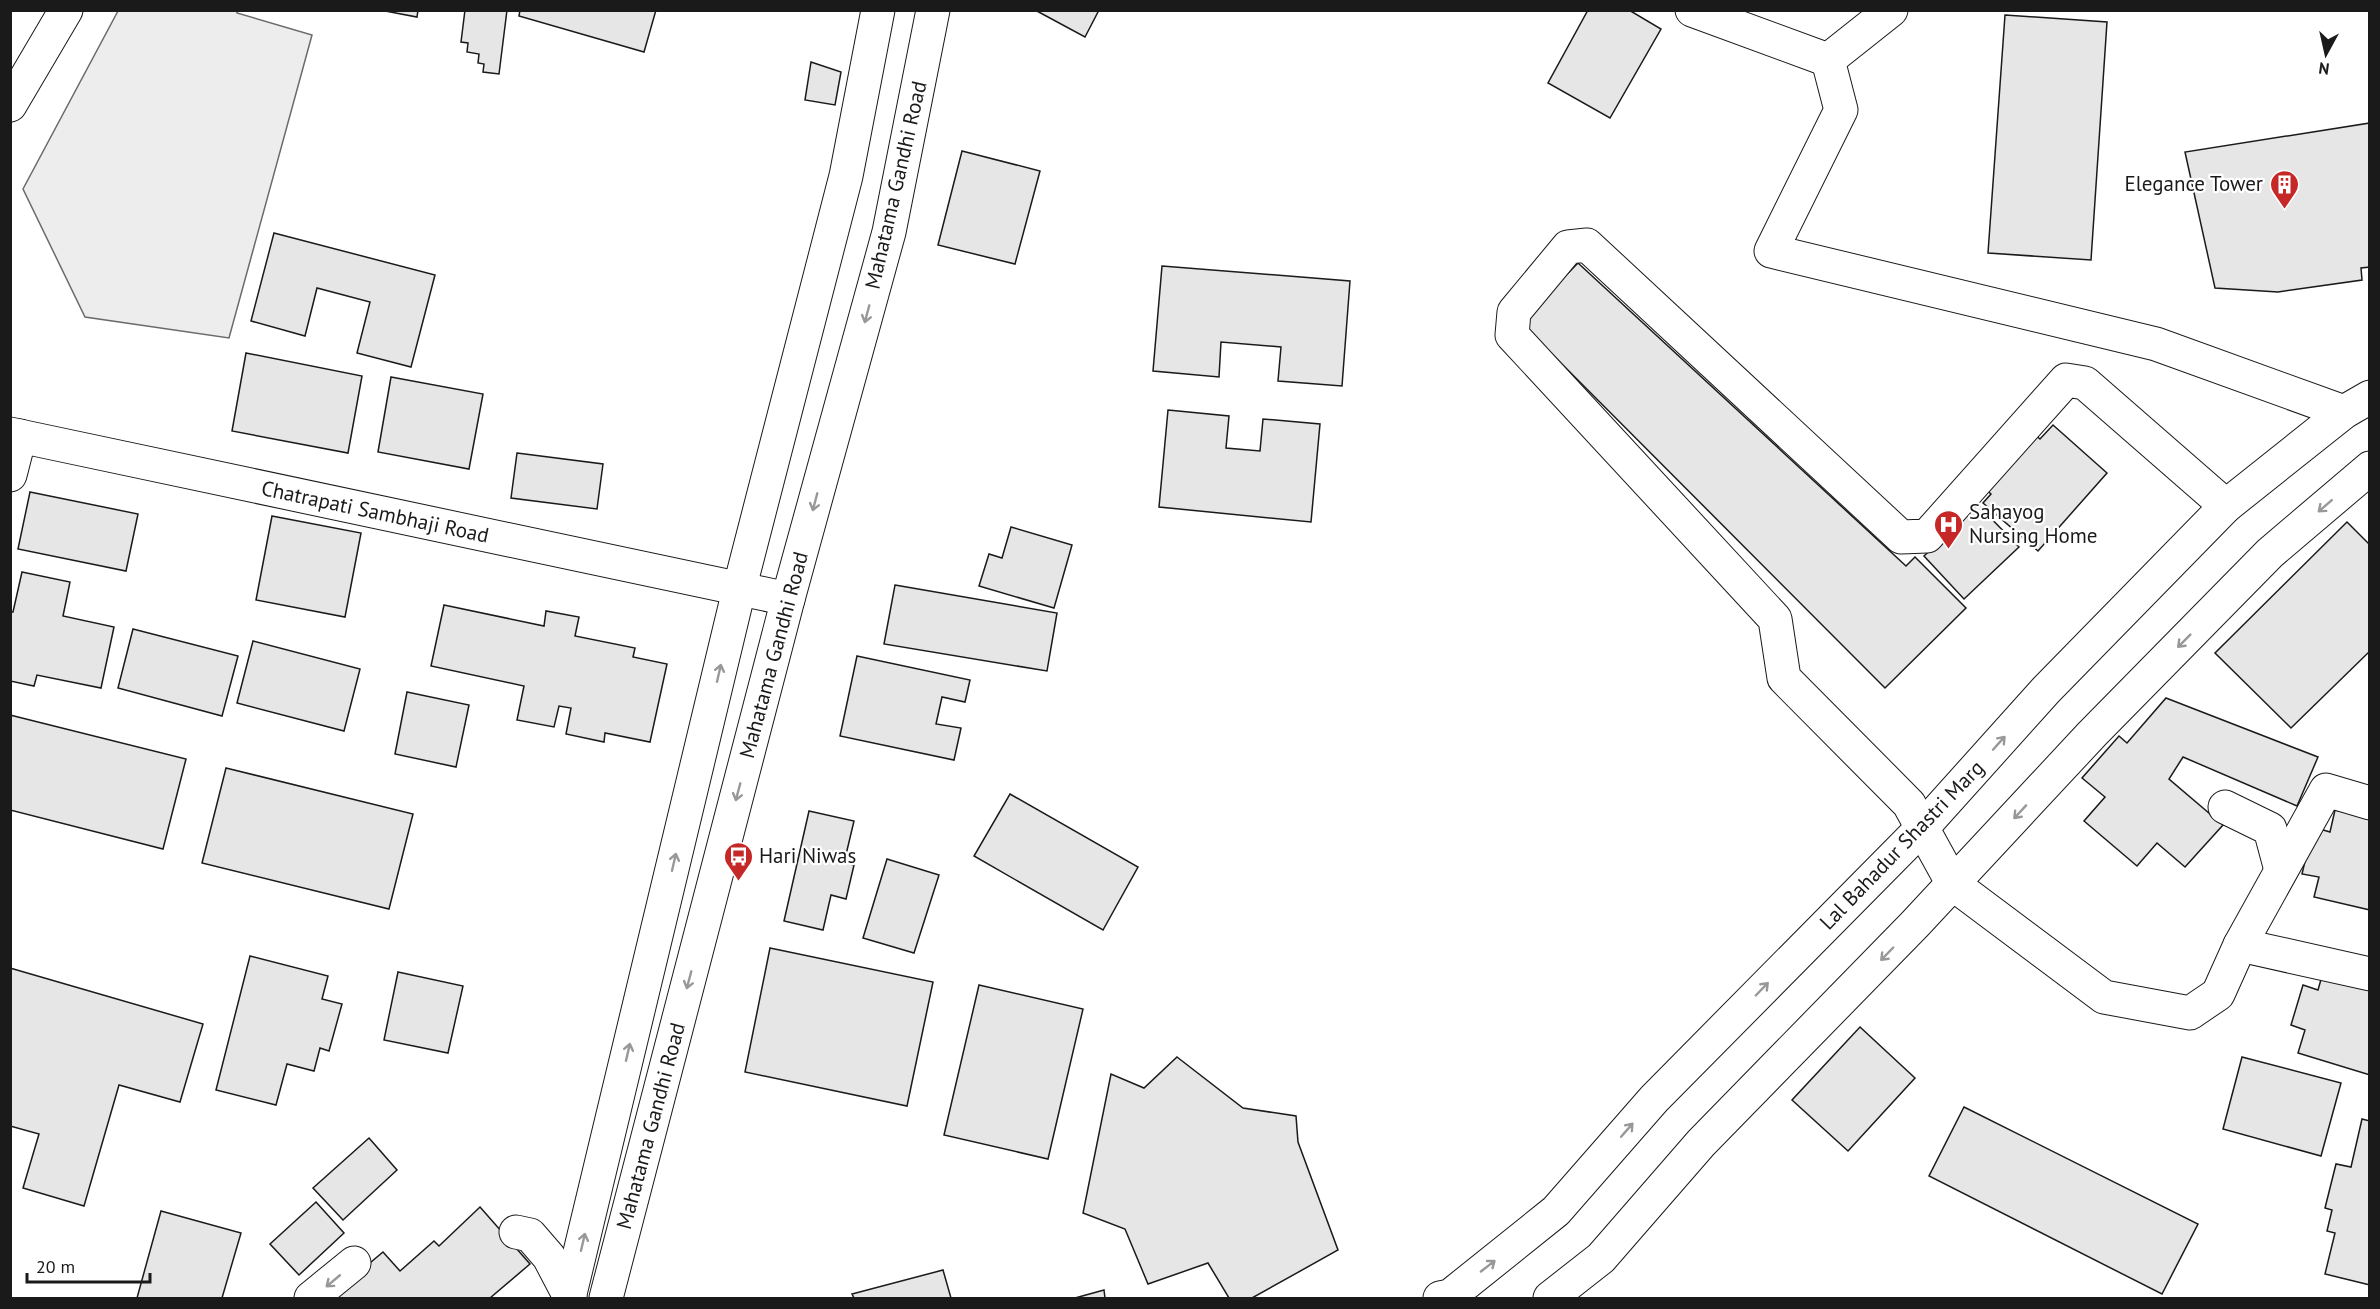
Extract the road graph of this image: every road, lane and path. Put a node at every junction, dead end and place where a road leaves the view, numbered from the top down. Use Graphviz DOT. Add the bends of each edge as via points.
graph roads {
  1 [pos="66,10"];
  2 [pos="878,10"];
  3 [pos="933,10"];
  4 [pos="1692,10"];
  5 [pos="1891,10"];
  6 [pos="1828,60"];
  7 [pos="10,105"];
  8 [pos="2357,405"];
  9 [pos="15,435"];
  10 [pos="2370,468"];
  11 [pos="10,475"];
  12 [pos="2226,507"];
  13 [pos="739,590"];
  14 [pos="788,599"];
  15 [pos="2370,803"];
  16 [pos="2225,807"];
  17 [pos="1922,828"];
  18 [pos="2281,870"];
  19 [pos="1953,884"];
  20 [pos="2240,945"];
  21 [pos="2370,974"];
  22 [pos="516,1232"];
  23 [pos="354,1263"];
  24 [pos="570,1298"];
  25 [pos="311,1299"];
  26 [pos="606,1299"];
  27 [pos="1440,1299"];
  28 [pos="1550,1299"];
  1 -- 7 [label="main road"];
  2 -- 13 [label="main road, Mahatama Gandhi Road" via="846,176"];
  3 -- 14 [label="main road, Mahatama Gandhi Road, one-way" via="889,232"];
  4 -- 6 [label="main road"];
  5 -- 6 [label="main road"];
  6 -- 8 [label="main road" via="1841,110 1771,250 2157,344"];
  8 -- 12 [label="main road, Lal Bahadur Shastri Marg"];
  9 -- 11 [label="main road"];
  9 -- 13 [label="main road, Chatrapati Sambhaji Road"];
  10 -- 19 [label="main road, one-way" via="2262,561 2092,734"];
  17 -- 12 [label="main road, Lal Bahadur Shastri Marg, one-way" via="2046,690"];
  12 -- 17 [label="main road" via="2085,383 2066,380 1927,536 1901,537 1587,245 1568,247 1514,312 1512,335 1774,619 1785,678 1909,804"];
  13 -- 14 [label="main road, Chatrapati Sambhaji Road"];
  24 -- 13 [label="main road, Mahatama Gandhi Road, one-way"];
  14 -- 26 [label="main road, Mahatama Gandhi Road, one-way"];
  15 -- 18 [label="main road" via="2326,790"];
  16 -- 18 [label="main road" via="2270,829"];
  17 -- 19 [label="main road"];
  27 -- 17 [label="main road, Lal Bahadur Shastri Marg, one-way" via="1450,1296 1556,1211 1654,1099"];
  18 -- 20 [label="main road"];
  19 -- 20 [label="main road" via="2104,997 2190,1013 2218,994"];
  19 -- 28 [label="main road, one-way" via="1701,1143 1601,1258"];
  20 -- 21 [label="main road"];
  22 -- 24 [label="main road" via="530,1235 549,1257"];
  23 -- 25 [label="main road, one-way"];
}
